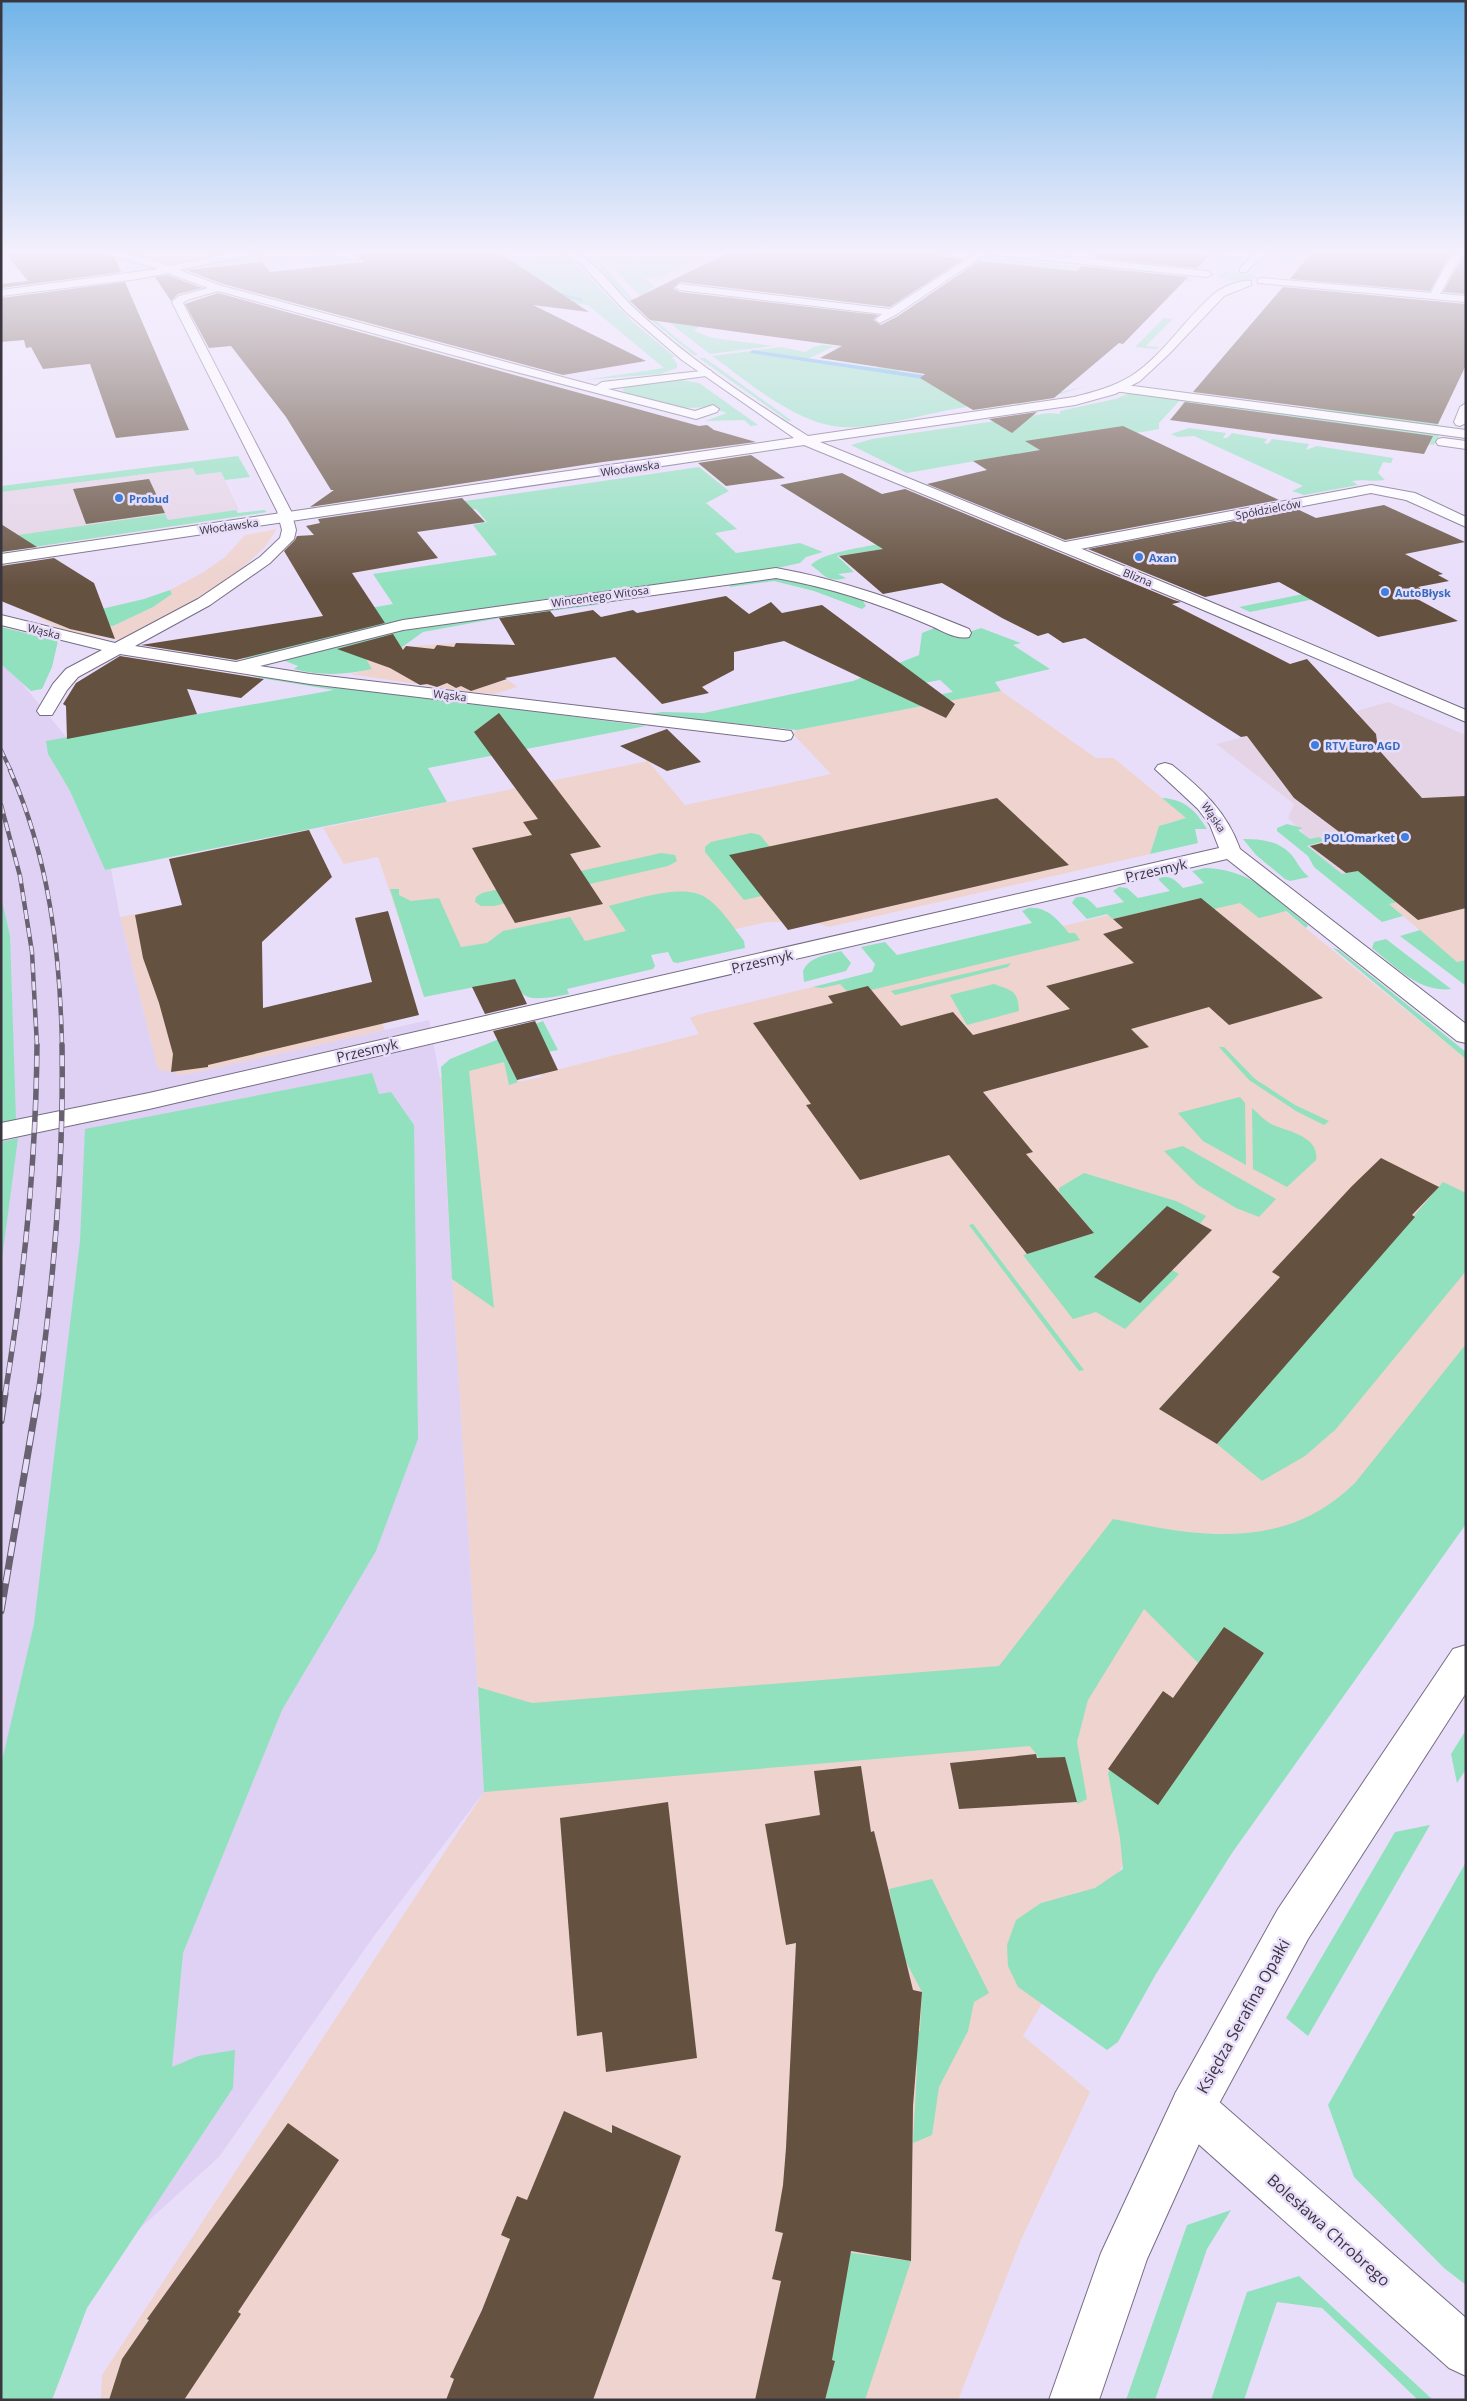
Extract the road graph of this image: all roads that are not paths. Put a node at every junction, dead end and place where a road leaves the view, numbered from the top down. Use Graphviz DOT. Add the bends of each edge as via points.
graph roads {
  1 [pos="208,362"];
  2 [pos="494,362"];
  3 [pos="693,362"];
  4 [pos="1155,362"];
  5 [pos="706,372"];
  6 [pos="1118,388"];
  7 [pos="594,389"];
  8 [pos="1466,407"];
  9 [pos="713,409"];
  10 [pos="1460,422"];
  11 [pos="1466,434"];
  12 [pos="808,442"];
  13 [pos="1443,442"];
  14 [pos="1466,446"];
  15 [pos="1466,512"];
  16 [pos="1451,515"];
  17 [pos="286,518"];
  18 [pos="1466,522"];
  19 [pos="1065,547"];
  20 [pos="1,559"];
  21 [pos="1,620"];
  22 [pos="963,633"];
  23 [pos="116,648"];
  24 [pos="233,667"];
  25 [pos="46,711"];
  26 [pos="1466,717"];
  27 [pos="784,735"];
  28 [pos="1165,769"];
  29 [pos="1231,852"];
  30 [pos="1466,1036"];
  31 [pos="1,1132"];
  32 [pos="1466,1661"];
  33 [pos="1192,2108"];
  34 [pos="1466,2351"];
  35 [pos="1074,2400"];
  1 -- 17 [label="street"];
  2 -- 7 [label="street"];
  3 -- 5 [label="street, Blizna"];
  4 -- 6 [label="street, Włocławska"];
  5 -- 7 [label="street"];
  5 -- 12 [label="street, Blizna"];
  6 -- 11 [label="street"];
  6 -- 12 [label="street, Włocławska" via="1044,407"];
  7 -- 9 [label="street" via="696,415"];
  8 -- 10 [label="street"];
  12 -- 17 [label="street, Włocławska"];
  12 -- 19 [label="street, Blizna"];
  13 -- 14 [label="street"];
  15 -- 16 [label="street"];
  16 -- 18 [label="street, Spółdzielców"];
  16 -- 19 [label="street, Spółdzielców" via="1410,496 1371,489"];
  17 -- 20 [label="street, Włocławska"];
  17 -- 23 [label="street" via="287,539 265,560 204,602"];
  19 -- 26 [label="street, Blizna"];
  21 -- 23 [label="street, Wąska"];
  22 -- 24 [label="street, Wincentego Witosa" via="911,611 816,580 776,573 403,625"];
  23 -- 24 [label="street, Wąska"];
  23 -- 25 [label="street" via="72,673"];
  24 -- 27 [label="street, Wąska"];
  28 -- 29 [label="street, Wąska" via="1206,802 1226,835"];
  29 -- 30 [label="street"];
  29 -- 31 [label="street, Przesmyk" via="158,1099"];
  32 -- 33 [label="street, Księdza Serafina Opałki" via="1293,1924"];
  33 -- 34 [label="street, Bolesława Chrobrego"];
  33 -- 35 [label="street, Księdza Serafina Opałki" via="1125,2253"];
}
